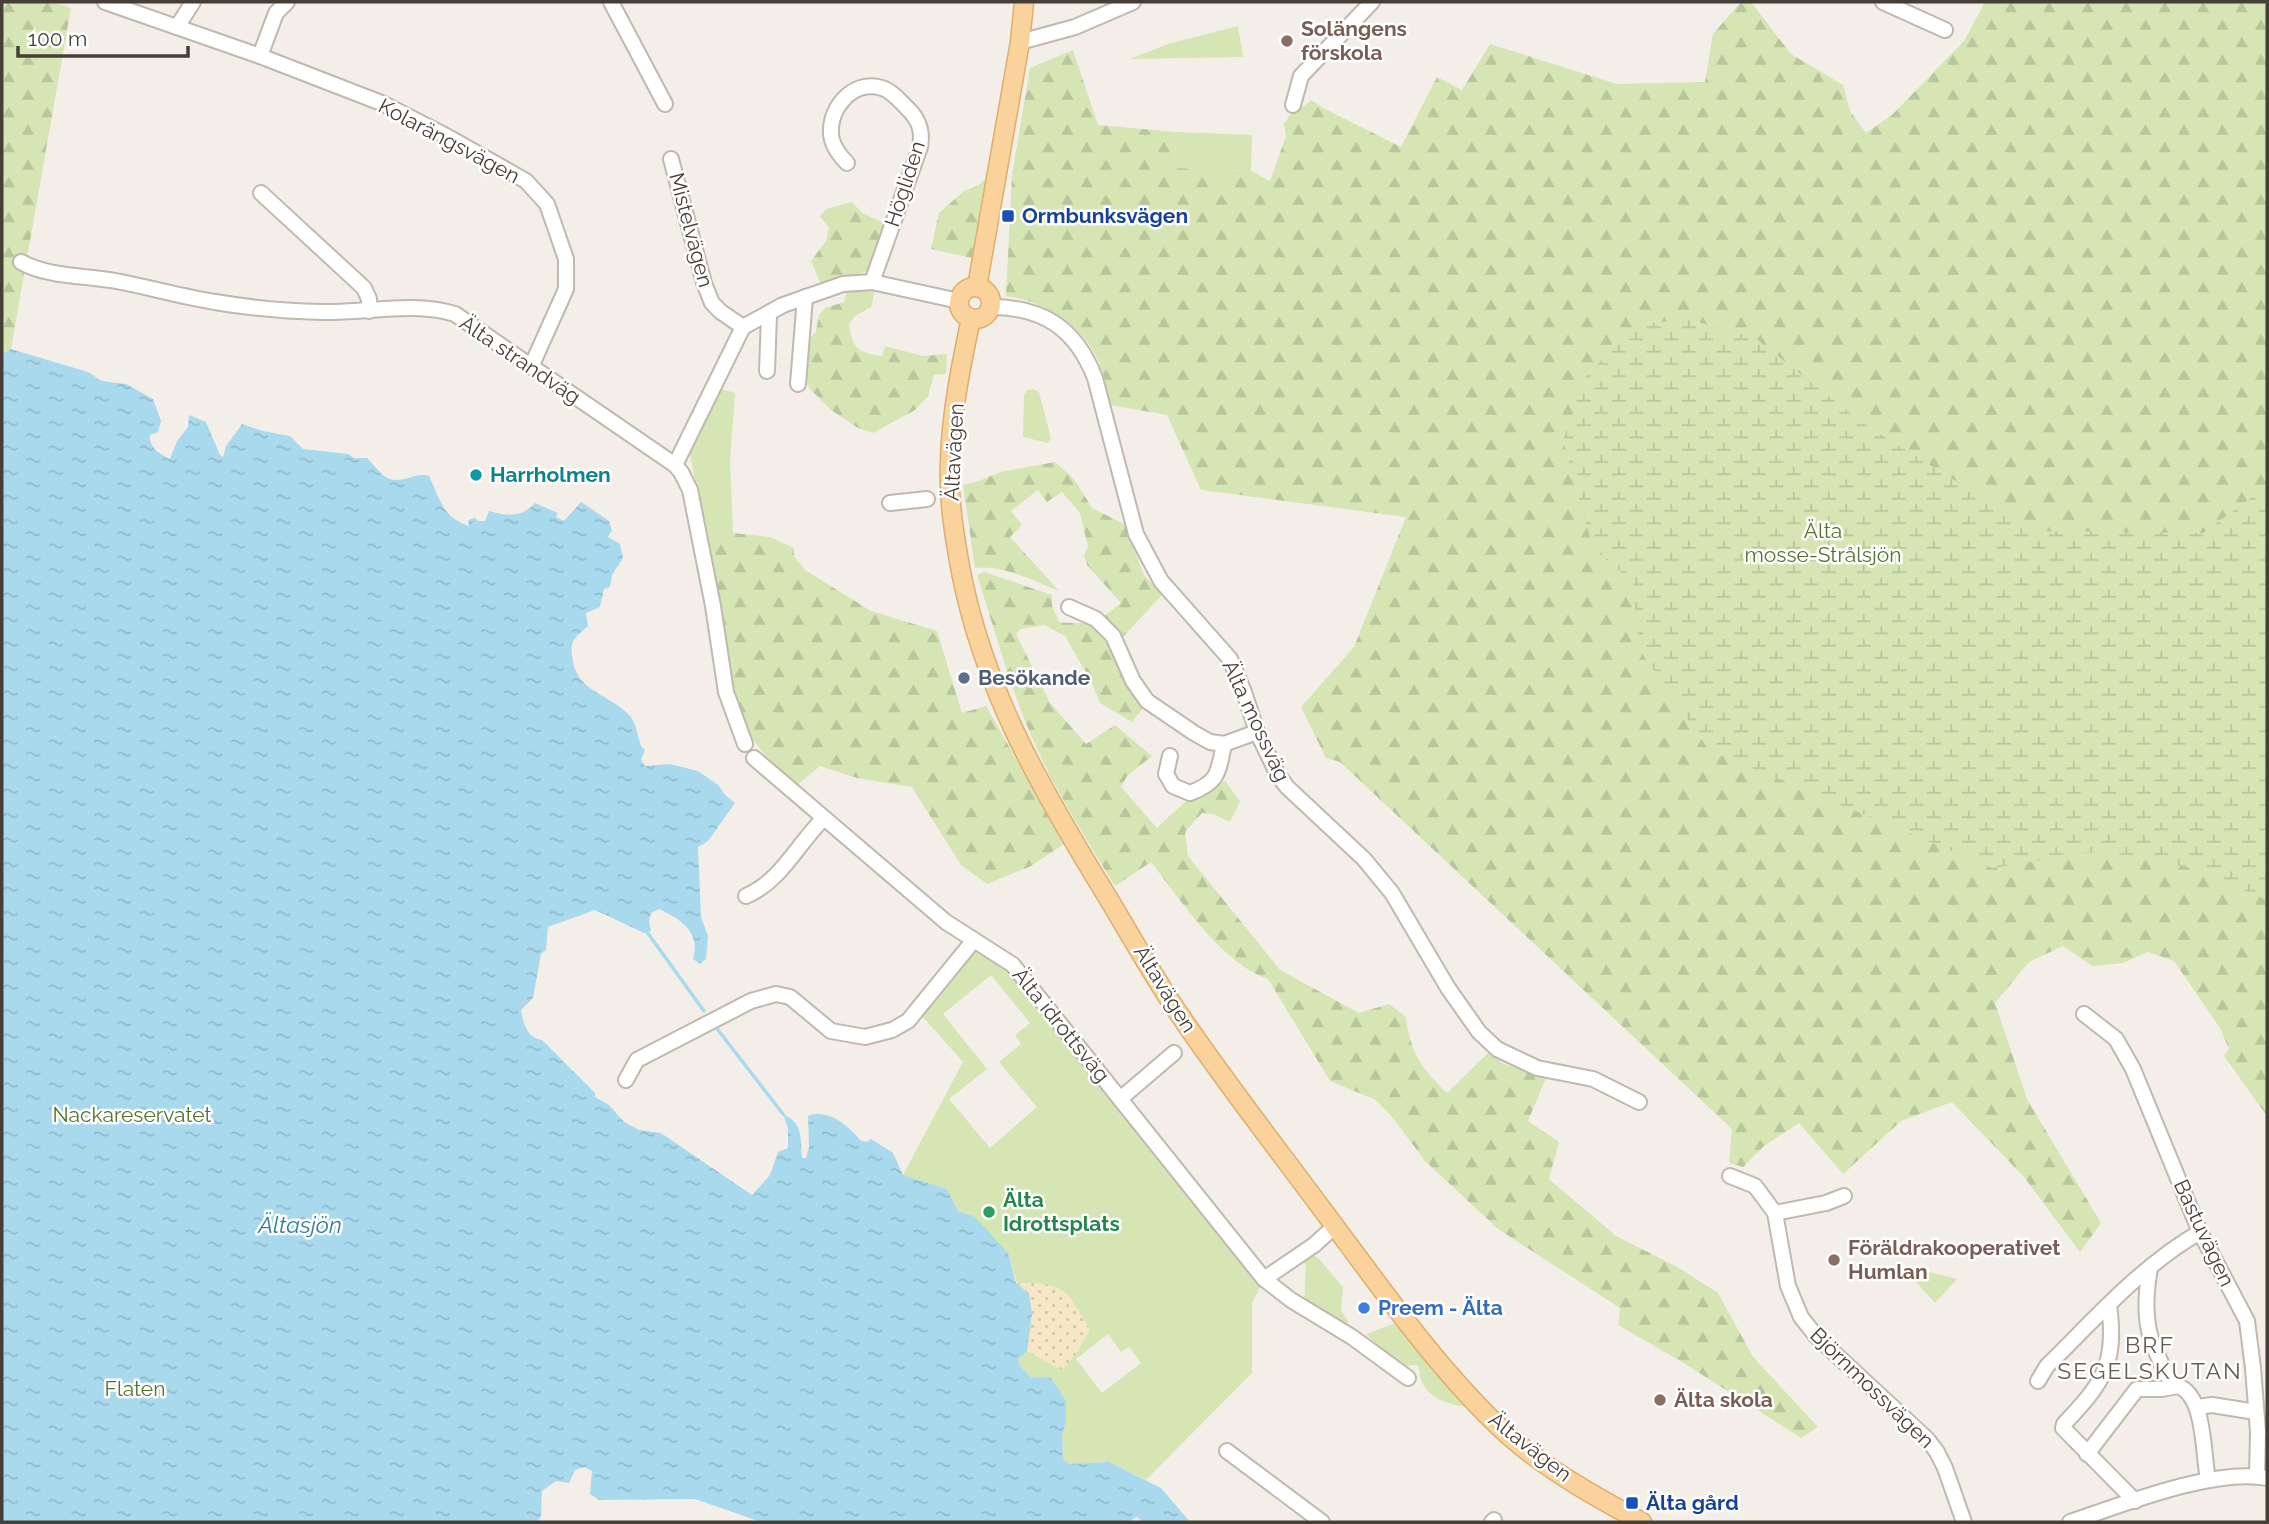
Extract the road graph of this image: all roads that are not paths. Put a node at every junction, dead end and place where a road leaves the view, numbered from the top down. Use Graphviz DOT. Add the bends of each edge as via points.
graph roads {
  1 [pos="105,2"];
  2 [pos="193,2"];
  3 [pos="287,2"];
  4 [pos="611,2"];
  5 [pos="1024,2"];
  6 [pos="1133,2"];
  7 [pos="1372,2"];
  8 [pos="1883,2"];
  9 [pos="177,27"];
  10 [pos="1945,30"];
  11 [pos="1020,42"];
  12 [pos="260,56"];
  13 [pos="666,104"];
  14 [pos="1293,105"];
  15 [pos="671,159"];
  16 [pos="847,163"];
  17 [pos="261,193"];
  18 [pos="21,262"];
  19 [pos="872,282"];
  20 [pos="976,286"];
  21 [pos="805,297"];
  22 [pos="959,301"];
  23 [pos="991,307"];
  24 [pos="369,311"];
  25 [pos="769,315"];
  26 [pos="971,318"];
  27 [pos="743,327"];
  28 [pos="531,367"];
  29 [pos="767,371"];
  30 [pos="799,384"];
  31 [pos="675,465"];
  32 [pos="927,499"];
  33 [pos="890,503"];
  34 [pos="1069,607"];
  35 [pos="1257,732"];
  36 [pos="745,744"];
  37 [pos="1224,744"];
  38 [pos="1170,756"];
  39 [pos="754,758"];
  40 [pos="823,819"];
  41 [pos="746,896"];
  42 [pos="974,940"];
  43 [pos="2084,1014"];
  44 [pos="1174,1053"];
  45 [pos="626,1080"];
  46 [pos="1120,1099"];
  47 [pos="1639,1102"];
  48 [pos="1730,1176"];
  49 [pos="1844,1196"];
  50 [pos="1775,1213"];
  51 [pos="1335,1226"];
  52 [pos="2200,1232"];
  53 [pos="2150,1268"];
  54 [pos="1264,1279"];
  55 [pos="2109,1305"];
  56 [pos="1408,1378"];
  57 [pos="2038,1381"];
  58 [pos="2173,1386"];
  59 [pos="2197,1407"];
  60 [pos="2256,1412"];
  61 [pos="1227,1451"];
  62 [pos="2087,1454"];
  63 [pos="2207,1473"];
  64 [pos="2262,1477"];
  65 [pos="2135,1501"];
  66 [pos="1322,1522"];
  67 [pos="1642,1522"];
  68 [pos="1964,1522"];
  69 [pos="2070,1522"];
  1 -- 9 [label="street, Kolarängsvägen"];
  2 -- 9 [label="street"];
  3 -- 12 [label="street" via="276,13"];
  4 -- 13 [label="street"];
  5 -- 11 [label="main road"];
  6 -- 11 [label="street" via="1075,27"];
  7 -- 14 [label="street" via="1301,76"];
  8 -- 10 [label="street"];
  9 -- 12 [label="street, Kolarängsvägen"];
  11 -- 20 [label="main road"];
  12 -- 28 [label="street, Kolarängsvägen" via="395,110 526,181 547,204 566,259 566,289"];
  15 -- 27 [label="street, Mistelvägen" via="712,303"];
  16 -- 19 [label="street, Högliden" via="832,140 835,113 852,92 865,86 883,88 914,114 923,134"];
  17 -- 24 [label="street" via="364,288"];
  18 -- 24 [label="street, Älta strandväg" via="37,269 226,304 274,310"];
  19 -- 21 [label="street" via="843,284"];
  19 -- 22 [label="street"];
  20 -- 22 [label="main road" via="965,290"];
  20 -- 23 [label="main road" via="987,292"];
  21 -- 25 [label="street"];
  21 -- 30 [label="street"];
  22 -- 26 [label="main road" via="961,311"];
  23 -- 26 [label="main road" via="986,316"];
  23 -- 35 [label="street, Älta mossväg" via="1037,313 1077,341 1096,378 1144,552 1161,581 1230,659"];
  24 -- 28 [label="street, Älta strandväg" via="415,308 455,314"];
  25 -- 27 [label="street"];
  25 -- 29 [label="street"];
  26 -- 51 [label="main road, Ältavägen" via="952,423 952,512 962,579 996,691 1041,785 1166,993"];
  27 -- 31 [label="street"];
  28 -- 31 [label="street, Älta strandväg"];
  31 -- 36 [label="street, Älta strandväg" via="690,490 726,692"];
  32 -- 33 [label="street"];
  34 -- 37 [label="street" via="1096,619 1114,636 1147,701 1210,742"];
  35 -- 37 [label="street"];
  35 -- 47 [label="street, Älta mossväg" via="1287,788 1364,859 1392,893 1479,1032 1497,1049 1537,1068 1593,1079"];
  37 -- 38 [label="street" via="1219,770 1209,786 1190,793 1172,786 1166,774"];
  39 -- 40 [label="street, Älta idrottsväg"];
  40 -- 41 [label="street" via="778,874"];
  40 -- 42 [label="street, Älta idrottsväg"];
  42 -- 45 [label="street" via="908,1021 892,1030 865,1037 831,1031 790,997 776,994 751,1000 637,1060"];
  42 -- 46 [label="street, Älta idrottsväg" via="1013,965"];
  43 -- 52 [label="street, Bastuvägen" via="2116,1039 2133,1069"];
  44 -- 46 [label="street"];
  46 -- 54 [label="street, Älta idrottsväg"];
  48 -- 50 [label="street, Björnmossvägen" via="1755,1186"];
  49 -- 50 [label="street"];
  50 -- 68 [label="street, Björnmossvägen" via="1788,1286 1801,1317 1927,1439 1937,1452"];
  51 -- 54 [label="street"];
  51 -- 67 [label="main road, Ältavägen" via="1454,1379 1510,1437 1564,1476"];
  52 -- 53 [label="street"];
  52 -- 60 [label="street, Bastuvägen" via="2247,1321"];
  53 -- 55 [label="street"];
  53 -- 58 [label="street" via="2145,1314 2155,1354"];
  54 -- 56 [label="street, Älta idrottsväg"];
  55 -- 57 [label="street" via="2047,1366"];
  55 -- 62 [label="street" via="2112,1344 2102,1379 2063,1428"];
  58 -- 59 [label="street" via="2185,1388"];
  58 -- 62 [label="street" via="2137,1389"];
  59 -- 60 [label="street"];
  59 -- 63 [label="street"];
  60 -- 64 [label="street, Bastuvägen"];
  61 -- 66 [label="street"];
  62 -- 65 [label="street"];
  64 -- 65 [label="street" via="2192,1485"];
  65 -- 69 [label="street"];
}
